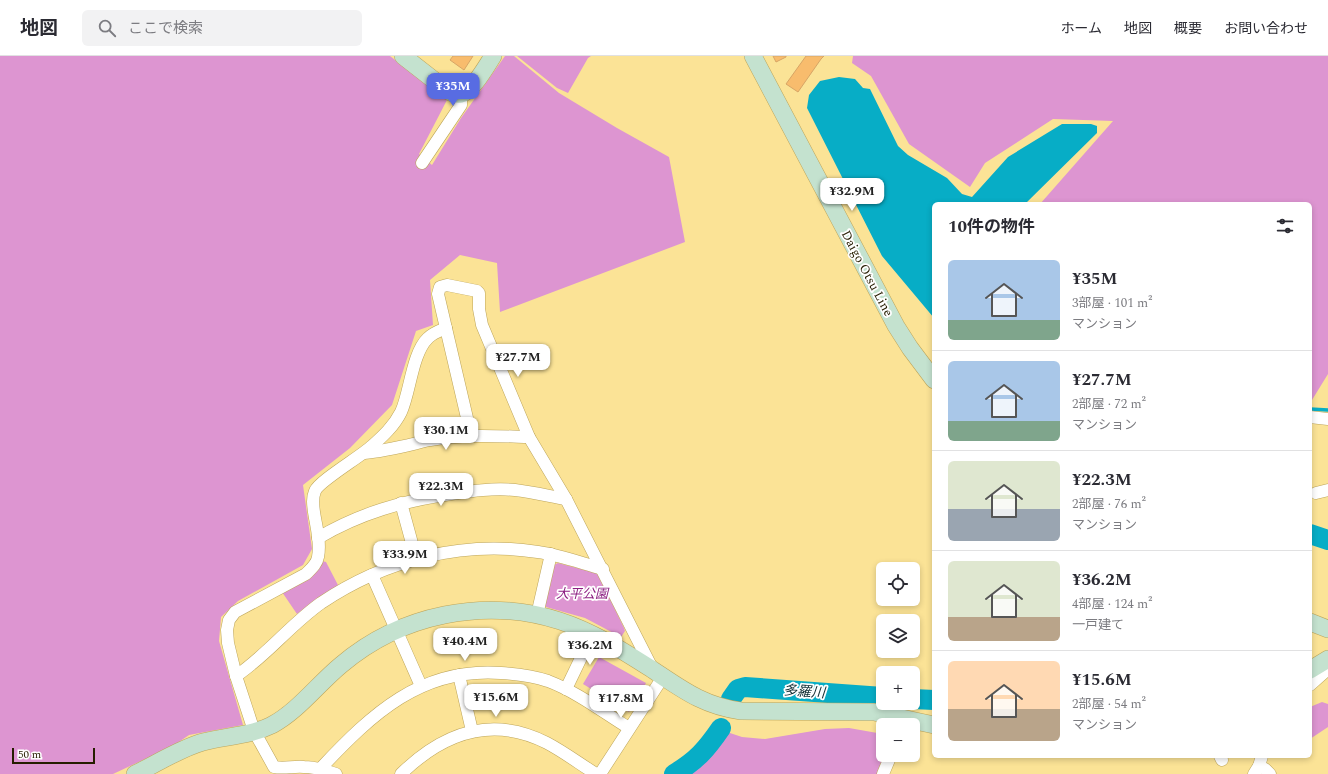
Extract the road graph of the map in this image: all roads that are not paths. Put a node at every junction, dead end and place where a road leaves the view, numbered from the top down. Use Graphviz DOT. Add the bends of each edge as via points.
graph roads {
  1 [pos="404,56"];
  2 [pos="493,56"];
  3 [pos="753,56"];
  4 [pos="461,94"];
  5 [pos="422,163"];
  6 [pos="446,328"];
  7 [pos="932,377"];
  8 [pos="1312,416"];
  9 [pos="1328,419"];
  10 [pos="471,436"];
  11 [pos="529,437"];
  12 [pos="364,453"];
  13 [pos="566,499"];
  14 [pos="401,504"];
  15 [pos="318,538"];
  16 [pos="551,554"];
  17 [pos="416,558"];
  18 [pos="602,569"];
  19 [pos="372,575"];
  20 [pos="537,615"];
  21 [pos="627,620"];
  22 [pos="1312,623"];
  23 [pos="1328,629"];
  24 [pos="398,630"];
  25 [pos="593,633"];
  26 [pos="618,648"];
  27 [pos="1328,659"];
  28 [pos="1312,669"];
  29 [pos="1328,669"];
  30 [pos="658,674"];
  31 [pos="459,675"];
  32 [pos="236,676"];
  33 [pos="1312,683"];
  34 [pos="421,686"];
  35 [pos="566,689"];
  36 [pos="893,718"];
  37 [pos="920,723"];
  38 [pos="932,725"];
  39 [pos="629,728"];
  40 [pos="472,731"];
  41 [pos="254,732"];
  42 [pos="888,762"];
  43 [pos="1258,765"];
  44 [pos="321,768"];
  45 [pos="135,774"];
  46 [pos="336,774"];
  47 [pos="401,774"];
  48 [pos="596,774"];
  49 [pos="600,774"];
  50 [pos="883,774"];
  51 [pos="1270,774"];
  1 -- 4 [label="street" via="444,88"];
  2 -- 4 [label="street" via="468,91"];
  3 -- 7 [label="street, Daigo Otsu Line" via="896,326"];
  4 -- 5 [label="street" via="461,105"];
  6 -- 10 [label="street"];
  6 -- 11 [label="street" via="438,294 440,287 447,285 477,291 482,325"];
  6 -- 12 [label="street" via="426,340 401,412 391,428"];
  8 -- 9 [label="street"];
  10 -- 11 [label="street"];
  10 -- 12 [label="street" via="431,440"];
  11 -- 13 [label="street"];
  12 -- 15 [label="street" via="315,488 313,496"];
  13 -- 14 [label="street" via="515,490 487,490"];
  13 -- 18 [label="street"];
  14 -- 15 [label="street" via="363,515"];
  14 -- 17 [label="street"];
  15 -- 32 [label="street" via="318,558 306,574 235,612 229,620 228,643"];
  16 -- 17 [label="street" via="488,547"];
  16 -- 18 [label="street"];
  16 -- 20 [label="street"];
  17 -- 19 [label="street"];
  18 -- 21 [label="street"];
  19 -- 24 [label="street"];
  19 -- 32 [label="street" via="321,604"];
  20 -- 24 [label="street" via="488,610 461,612 423,620"];
  20 -- 25 [label="street"];
  21 -- 26 [label="street" via="630,642"];
  21 -- 30 [label="street"];
  22 -- 23 [label="street"];
  24 -- 34 [label="street"];
  24 -- 41 [label="street" via="381,638 341,665 286,716"];
  25 -- 26 [label="street"];
  25 -- 35 [label="street"];
  26 -- 30 [label="street"];
  27 -- 28 [label="street"];
  29 -- 33 [label="street"];
  30 -- 36 [label="street" via="696,697 725,709 857,711 874,712"];
  30 -- 39 [label="street"];
  31 -- 34 [label="street"];
  31 -- 35 [label="street" via="508,673 547,681"];
  31 -- 40 [label="street"];
  32 -- 41 [label="street"];
  34 -- 44 [label="street" via="386,707"];
  35 -- 39 [label="street"];
  37 -- 38 [label="street"];
  39 -- 49 [label="street"];
  40 -- 47 [label="street" via="434,747"];
  40 -- 48 [label="street" via="509,731 528,735 547,743"];
  41 -- 44 [label="street" via="274,767"];
  41 -- 45 [label="street" via="201,743"];
  42 -- 50 [label="street"];
  43 -- 51 [label="street"];
  44 -- 46 [label="street"];
}
